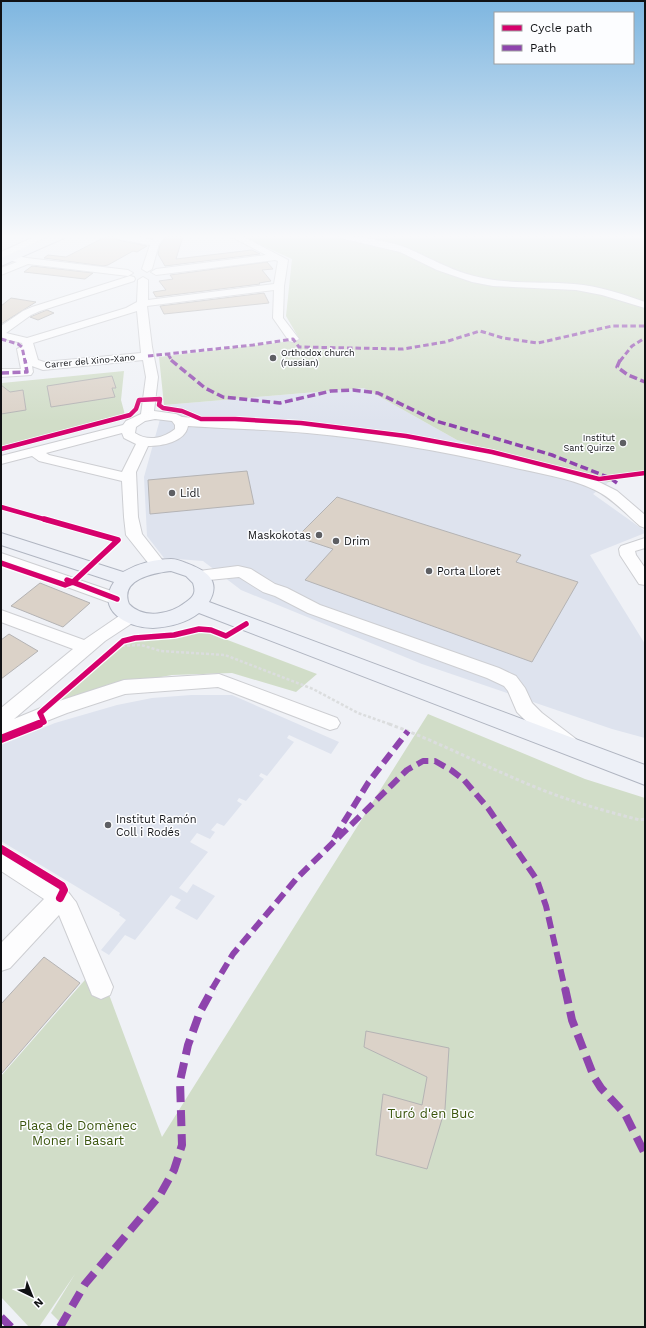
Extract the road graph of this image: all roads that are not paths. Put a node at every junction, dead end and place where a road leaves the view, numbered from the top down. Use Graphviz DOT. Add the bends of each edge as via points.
graph roads {
  1 [pos="68,298"];
  2 [pos="142,298"];
  3 [pos="188,298"];
  4 [pos="279,298"];
  5 [pos="623,298"];
  6 [pos="142,304"];
  7 [pos="645,305"];
  8 [pos="1,331"];
  9 [pos="1,335"];
  10 [pos="1,339"];
  11 [pos="293,339"];
  12 [pos="27,342"];
  13 [pos="148,356"];
  14 [pos="1,373"];
  15 [pos="147,416"];
  16 [pos="180,421"];
  17 [pos="128,428"];
  18 [pos="144,441"];
  19 [pos="34,451"];
  20 [pos="1,460"];
  21 [pos="129,478"];
  22 [pos="645,523"];
  23 [pos="1,539"];
  24 [pos="645,542"];
  25 [pos="1,558"];
  26 [pos="159,566"];
  27 [pos="199,576"];
  28 [pos="126,579"];
  29 [pos="645,580"];
  30 [pos="117,599"];
  31 [pos="198,605"];
  32 [pos="1,616"];
  33 [pos="131,616"];
  34 [pos="87,648"];
  35 [pos="12,717"];
  36 [pos="330,723"];
  37 [pos="1,732"];
  38 [pos="573,747"];
  39 [pos="645,774"];
  40 [pos="1,860"];
  41 [pos="60,898"];
  42 [pos="1,960"];
  43 [pos="101,987"];
  1 -- 8 [label="street" via="32,311"];
  2 -- 6 [label="street"];
  3 -- 6 [label="street"];
  4 -- 11 [label="street" via="278,318"];
  5 -- 7 [label="street"];
  6 -- 12 [label="street"];
  6 -- 13 [label="street"];
  9 -- 12 [label="street"];
  10 -- 14 [label="street" via="22,347 27,372"];
  12 -- 13 [label="street, Carrer del Xino-Xano" via="33,362 43,366"];
  13 -- 15 [label="street" via="152,377"];
  15 -- 16 [label="street" via="163,415"];
  15 -- 17 [label="street" via="135,421"];
  16 -- 18 [label="street" via="181,430 171,438"];
  16 -- 22 [label="street" via="330,431 484,456 600,487"];
  17 -- 18 [label="street" via="133,438"];
  17 -- 19 [label="street"];
  18 -- 21 [label="street" via="129,472"];
  19 -- 20 [label="street"];
  19 -- 21 [label="street" via="44,458"];
  21 -- 26 [label="street" via="134,535"];
  23 -- 28 [label="main road"];
  24 -- 29 [label="street" via="627,549 628,555"];
  25 -- 30 [label="street"];
  26 -- 27 [label="main road" via="185,568"];
  26 -- 28 [label="main road" via="146,568"];
  27 -- 31 [label="main road" via="205,588 204,596"];
  27 -- 38 [label="street" via="238,571 245,573 269,588 314,609 510,681 524,707"];
  28 -- 30 [label="main road" via="118,591"];
  30 -- 33 [label="main road" via="118,604"];
  31 -- 33 [label="main road" via="184,614 166,620 147,620"];
  31 -- 38 [label="main road"];
  32 -- 34 [label="street"];
  33 -- 34 [label="street" via="100,636"];
  34 -- 35 [label="street"];
  35 -- 36 [label="street" via="124,687 218,680"];
  35 -- 37 [label="street"];
  38 -- 39 [label="main road"];
  40 -- 41 [label="street"];
  41 -- 42 [label="street"];
  41 -- 43 [label="street" via="68,909"];
}
